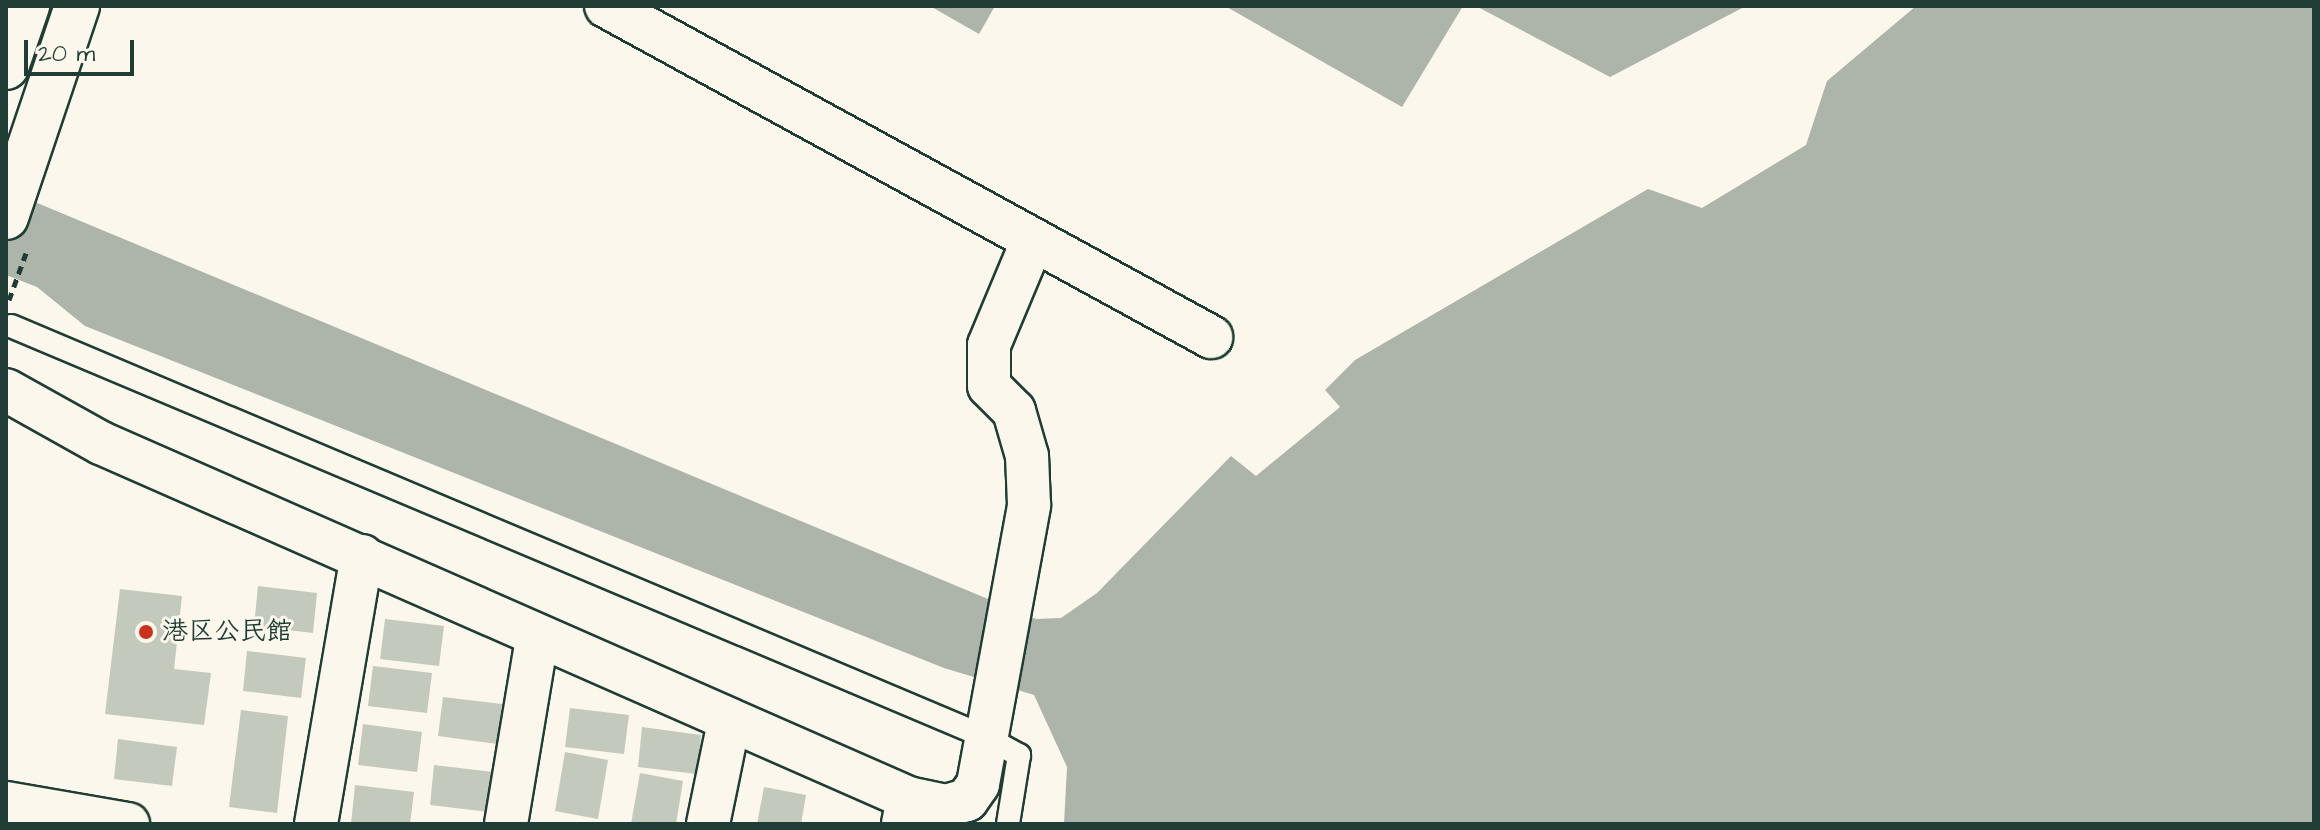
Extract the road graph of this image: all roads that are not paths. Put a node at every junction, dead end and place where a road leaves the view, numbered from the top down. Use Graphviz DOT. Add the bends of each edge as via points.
graph roads {
  1 [pos="27,6"];
  2 [pos="77,6"];
  3 [pos="606,6"];
  4 [pos="6,67"];
  5 [pos="12,198"];
  6 [pos="1032,242"];
  7 [pos="11,326"];
  8 [pos="1211,337"];
  9 [pos="6,390"];
  10 [pos="362,556"];
  11 [pos="537,638"];
  12 [pos="729,722"];
  13 [pos="986,737"];
  14 [pos="6,803"];
  15 [pos="906,811"];
  16 [pos="128,824"];
  17 [pos="316,824"];
  18 [pos="506,824"];
  19 [pos="708,824"];
  20 [pos="1008,824"];
  1 -- 4 [label="highway"];
  2 -- 5 [label="highway"];
  3 -- 6 [label="street"];
  6 -- 8 [label="street"];
  6 -- 13 [label="street" via="989,345 989,386 1014,411 1027,456 1029,505"];
  7 -- 13 [label="lane"];
  9 -- 10 [label="street" via="101,443"];
  10 -- 11 [label="street"];
  10 -- 17 [label="street"];
  11 -- 12 [label="street"];
  11 -- 18 [label="street"];
  12 -- 15 [label="street"];
  12 -- 19 [label="street"];
  13 -- 15 [label="street" via="978,784 967,800"];
  13 -- 20 [label="lane" via="1019,755"];
  14 -- 16 [label="street"];
}
